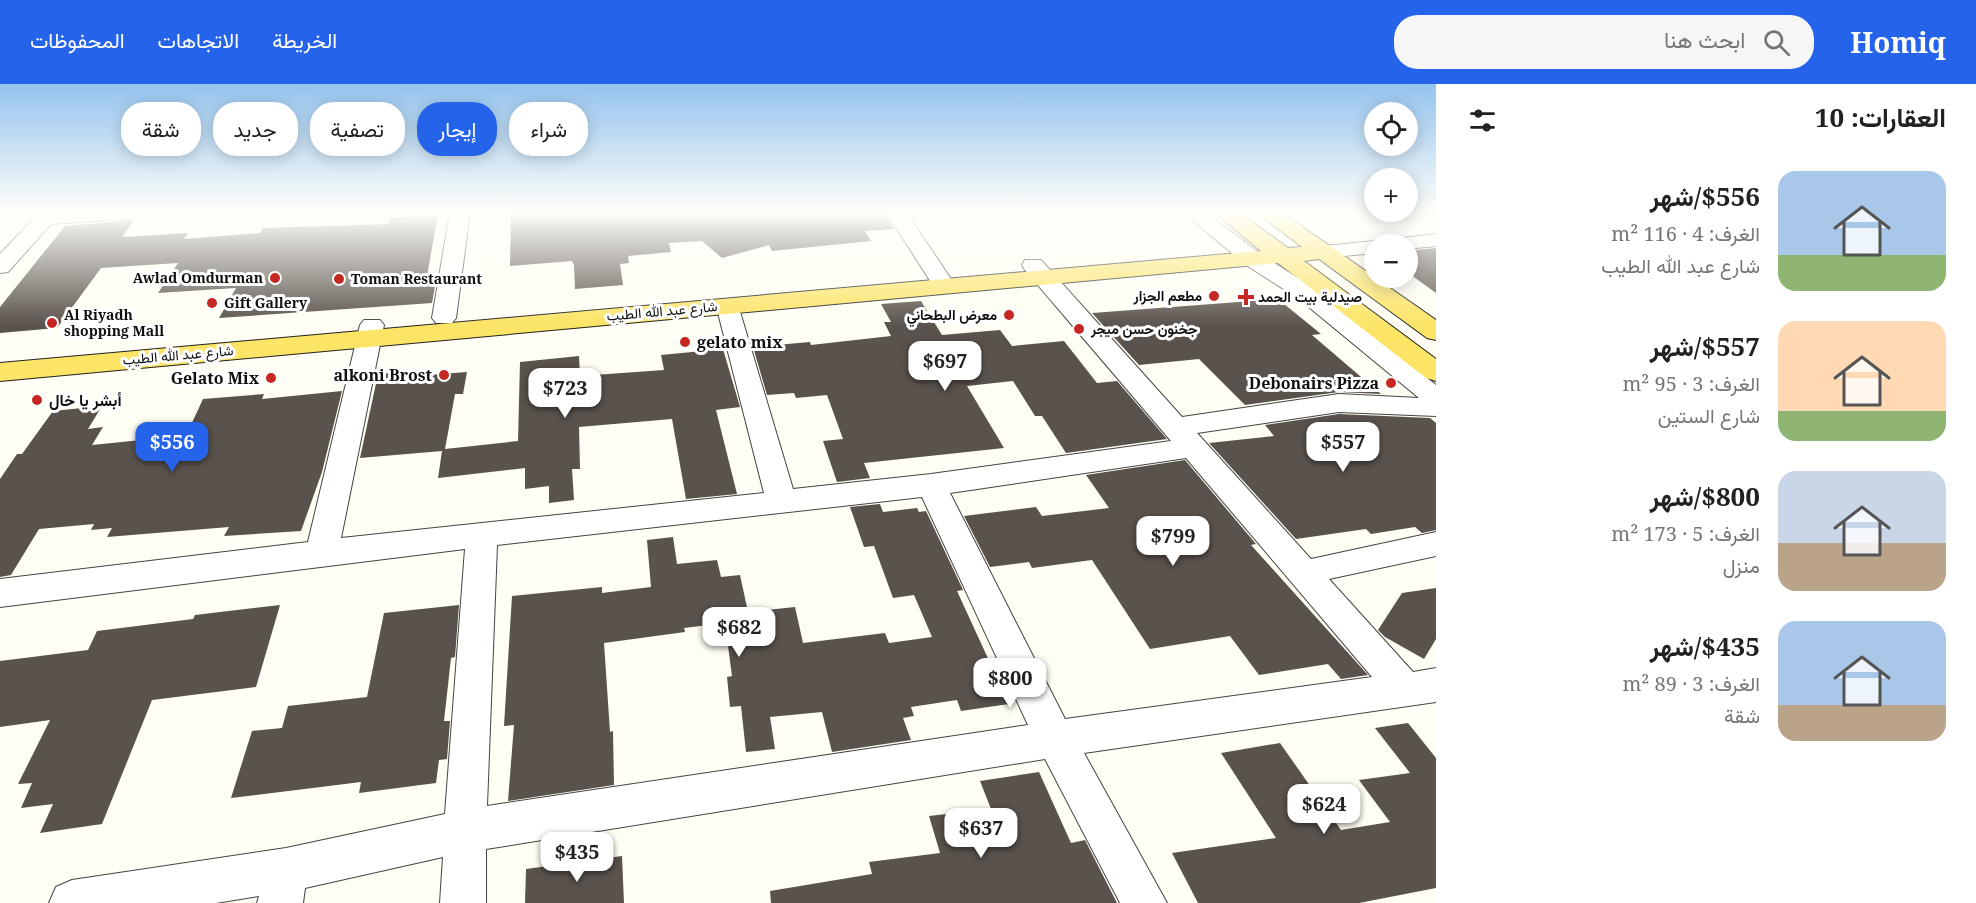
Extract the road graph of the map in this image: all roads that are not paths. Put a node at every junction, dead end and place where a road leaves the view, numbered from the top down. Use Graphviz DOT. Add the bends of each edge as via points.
graph roads {
  1 [pos="15,250"];
  2 [pos="454,250"];
  3 [pos="921,250"];
  4 [pos="1258,250"];
  5 [pos="1277,250"];
  6 [pos="1321,250"];
  7 [pos="1261,252"];
  8 [pos="0,267"];
  9 [pos="1039,271"];
  10 [pos="940,279"];
  11 [pos="727,305"];
  12 [pos="444,318"];
  13 [pos="371,331"];
  14 [pos="1436,332"];
  15 [pos="0,358"];
  16 [pos="0,372"];
  17 [pos="1436,372"];
  18 [pos="1436,398"];
  19 [pos="1436,407"];
  20 [pos="1183,437"];
  21 [pos="931,485"];
  22 [pos="781,501"];
  23 [pos="482,536"];
  24 [pos="1436,544"];
  25 [pos="322,553"];
  26 [pos="1302,574"];
  27 [pos="0,593"];
  28 [pos="1420,687"];
  29 [pos="1055,739"];
  30 [pos="465,831"];
  31 [pos="283,886"];
  32 [pos="72,903"];
  33 [pos="463,903"];
  34 [pos="1144,903"];
  1 -- 8 [label="street"];
  2 -- 12 [label="street"];
  3 -- 10 [label="street"];
  4 -- 7 [label="street"];
  5 -- 7 [label="main road, شارع عبد الله الطيب"];
  6 -- 14 [label="main road"];
  7 -- 9 [label="main road, شارع عبد الله الطيب" via="1215,260"];
  7 -- 17 [label="main road"];
  7 -- 18 [label="street" via="1306,294"];
  9 -- 10 [label="main road, شارع عبد الله الطيب"];
  9 -- 20 [label="street"];
  10 -- 11 [label="main road, شارع عبد الله الطيب"];
  10 -- 12 [label="main road, شارع عبد الله الطيب"];
  11 -- 13 [label="main road, شارع عبد الله الطيب"];
  11 -- 22 [label="street"];
  12 -- 13 [label="main road, شارع عبد الله الطيب"];
  13 -- 15 [label="main road, شارع عبد الله الطيب"];
  13 -- 16 [label="main road, شارع عبد الله الطيب"];
  13 -- 25 [label="street"];
  19 -- 20 [label="street" via="1339,403"];
  20 -- 21 [label="street"];
  20 -- 26 [label="street"];
  21 -- 22 [label="street"];
  21 -- 29 [label="street"];
  22 -- 23 [label="street"];
  23 -- 25 [label="street"];
  23 -- 30 [label="street"];
  24 -- 26 [label="street"];
  25 -- 27 [label="street"];
  26 -- 28 [label="street"];
  28 -- 29 [label="street"];
  29 -- 30 [label="street"];
  29 -- 34 [label="street"];
  30 -- 31 [label="street"];
  30 -- 33 [label="street"];
  31 -- 32 [label="street"];
}
